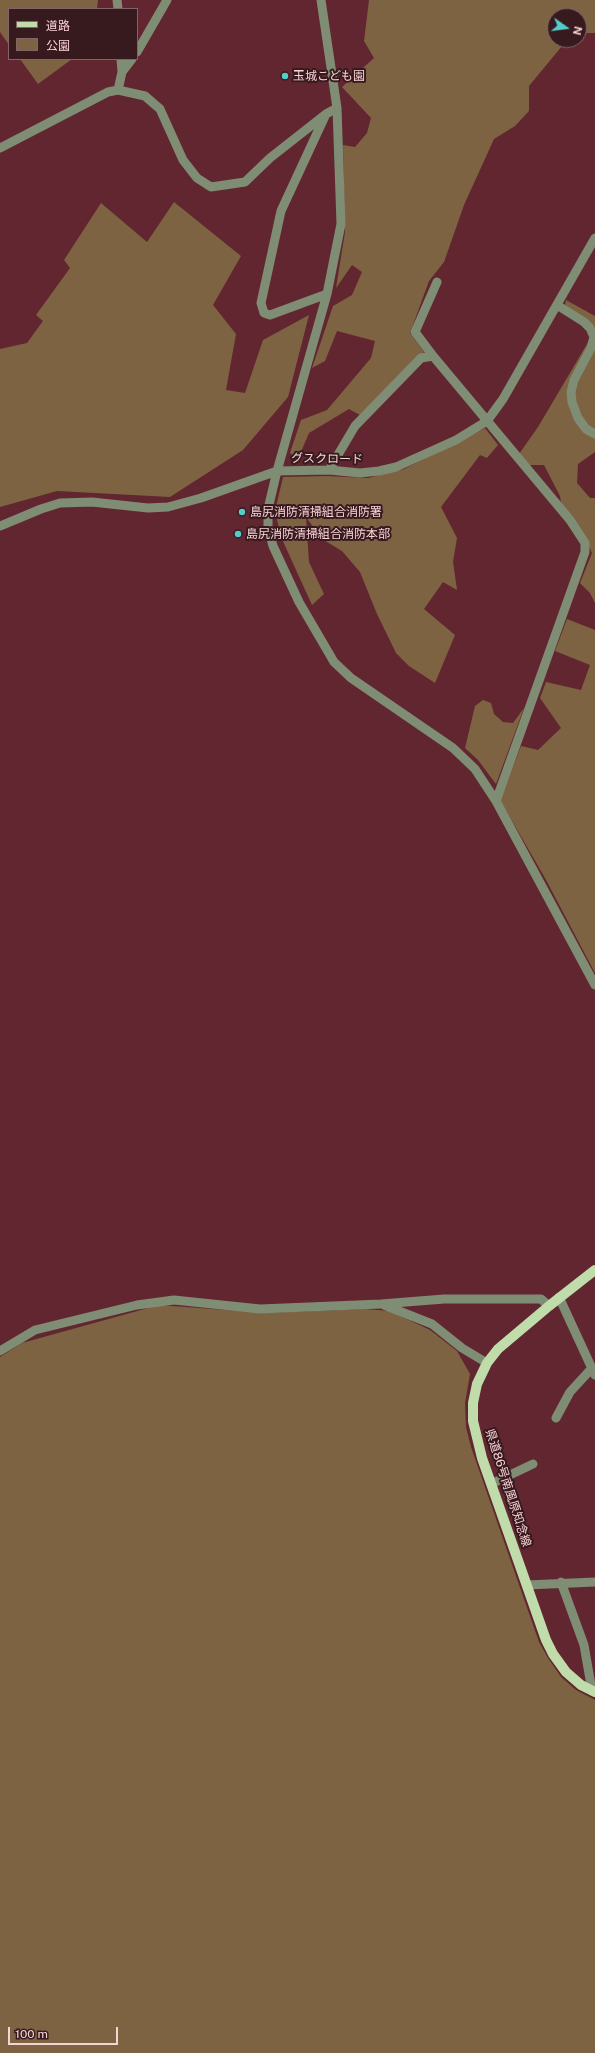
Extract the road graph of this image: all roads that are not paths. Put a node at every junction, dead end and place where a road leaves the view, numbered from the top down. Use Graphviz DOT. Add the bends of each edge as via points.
graph roads {
  1 [pos="168,0"];
  2 [pos="321,0"];
  3 [pos="138,50"];
  4 [pos="121,60"];
  5 [pos="131,60"];
  6 [pos="122,72"];
  7 [pos="118,90"];
  8 [pos="336,108"];
  9 [pos="326,114"];
  10 [pos="0,148"];
  11 [pos="595,238"];
  12 [pos="436,282"];
  13 [pos="327,294"];
  14 [pos="557,305"];
  15 [pos="433,356"];
  16 [pos="487,421"];
  17 [pos="595,434"];
  18 [pos="329,470"];
  19 [pos="277,471"];
  20 [pos="0,526"];
  21 [pos="496,800"];
  22 [pos="595,985"];
  23 [pos="595,1270"];
  24 [pos="559,1298"];
  25 [pos="381,1304"];
  26 [pos="549,1306"];
  27 [pos="0,1351"];
  28 [pos="487,1363"];
  29 [pos="594,1372"];
  30 [pos="556,1418"];
  31 [pos="533,1464"];
  32 [pos="491,1484"];
  33 [pos="561,1582"];
  34 [pos="595,1582"];
  35 [pos="527,1585"];
  36 [pos="593,1691"];
  1 -- 3 [label="street"];
  2 -- 8 [label="street"];
  4 -- 6 [label="street"];
  5 -- 6 [label="street"];
  6 -- 7 [label="street"];
  7 -- 9 [label="street" via="145,96 160,109 183,160 197,178 211,187 245,182 270,158"];
  7 -- 10 [label="street" via="108,92"];
  8 -- 9 [label="street"];
  8 -- 13 [label="street" via="341,224"];
  9 -- 13 [label="street" via="281,211 261,303 264,313 270,314"];
  11 -- 14 [label="street, グスクロード"];
  12 -- 15 [label="street" via="415,332"];
  13 -- 19 [label="street"];
  14 -- 16 [label="street, グスクロード" via="503,399"];
  14 -- 17 [label="street" via="584,322 594,337 571,392 578,418 586,429"];
  15 -- 16 [label="street"];
  15 -- 18 [label="street" via="421,358 355,426"];
  16 -- 18 [label="street, グスクロード" via="456,440 396,467 360,473"];
  16 -- 21 [label="street" via="570,520 585,543 585,552"];
  18 -- 19 [label="street, グスクロード"];
  19 -- 20 [label="street, グスクロード" via="168,507 148,508 92,502 60,503"];
  19 -- 21 [label="street" via="268,509 268,527 273,546 299,602 334,662 351,678 438,736 466,758"];
  21 -- 22 [label="street"];
  23 -- 24 [label="main road, 県道86号南風原知念線"];
  24 -- 26 [label="main road, 県道86号南風原知念線"];
  24 -- 29 [label="street"];
  25 -- 26 [label="street" via="444,1299 541,1299"];
  25 -- 27 [label="street" via="260,1308 174,1300 137,1305 35,1330"];
  25 -- 28 [label="street" via="432,1324 462,1348"];
  26 -- 28 [label="main road, 県道86号南風原知念線" via="498,1349"];
  28 -- 32 [label="main road, 県道86号南風原知念線" via="477,1384 473,1421"];
  29 -- 30 [label="street" via="570,1392"];
  31 -- 32 [label="street"];
  32 -- 35 [label="main road, 県道86号南風原知念線"];
  33 -- 34 [label="street"];
  33 -- 35 [label="street"];
  33 -- 36 [label="street" via="584,1645"];
  35 -- 36 [label="main road, 県道86号南風原知念線" via="553,1654 572,1678"];
}
